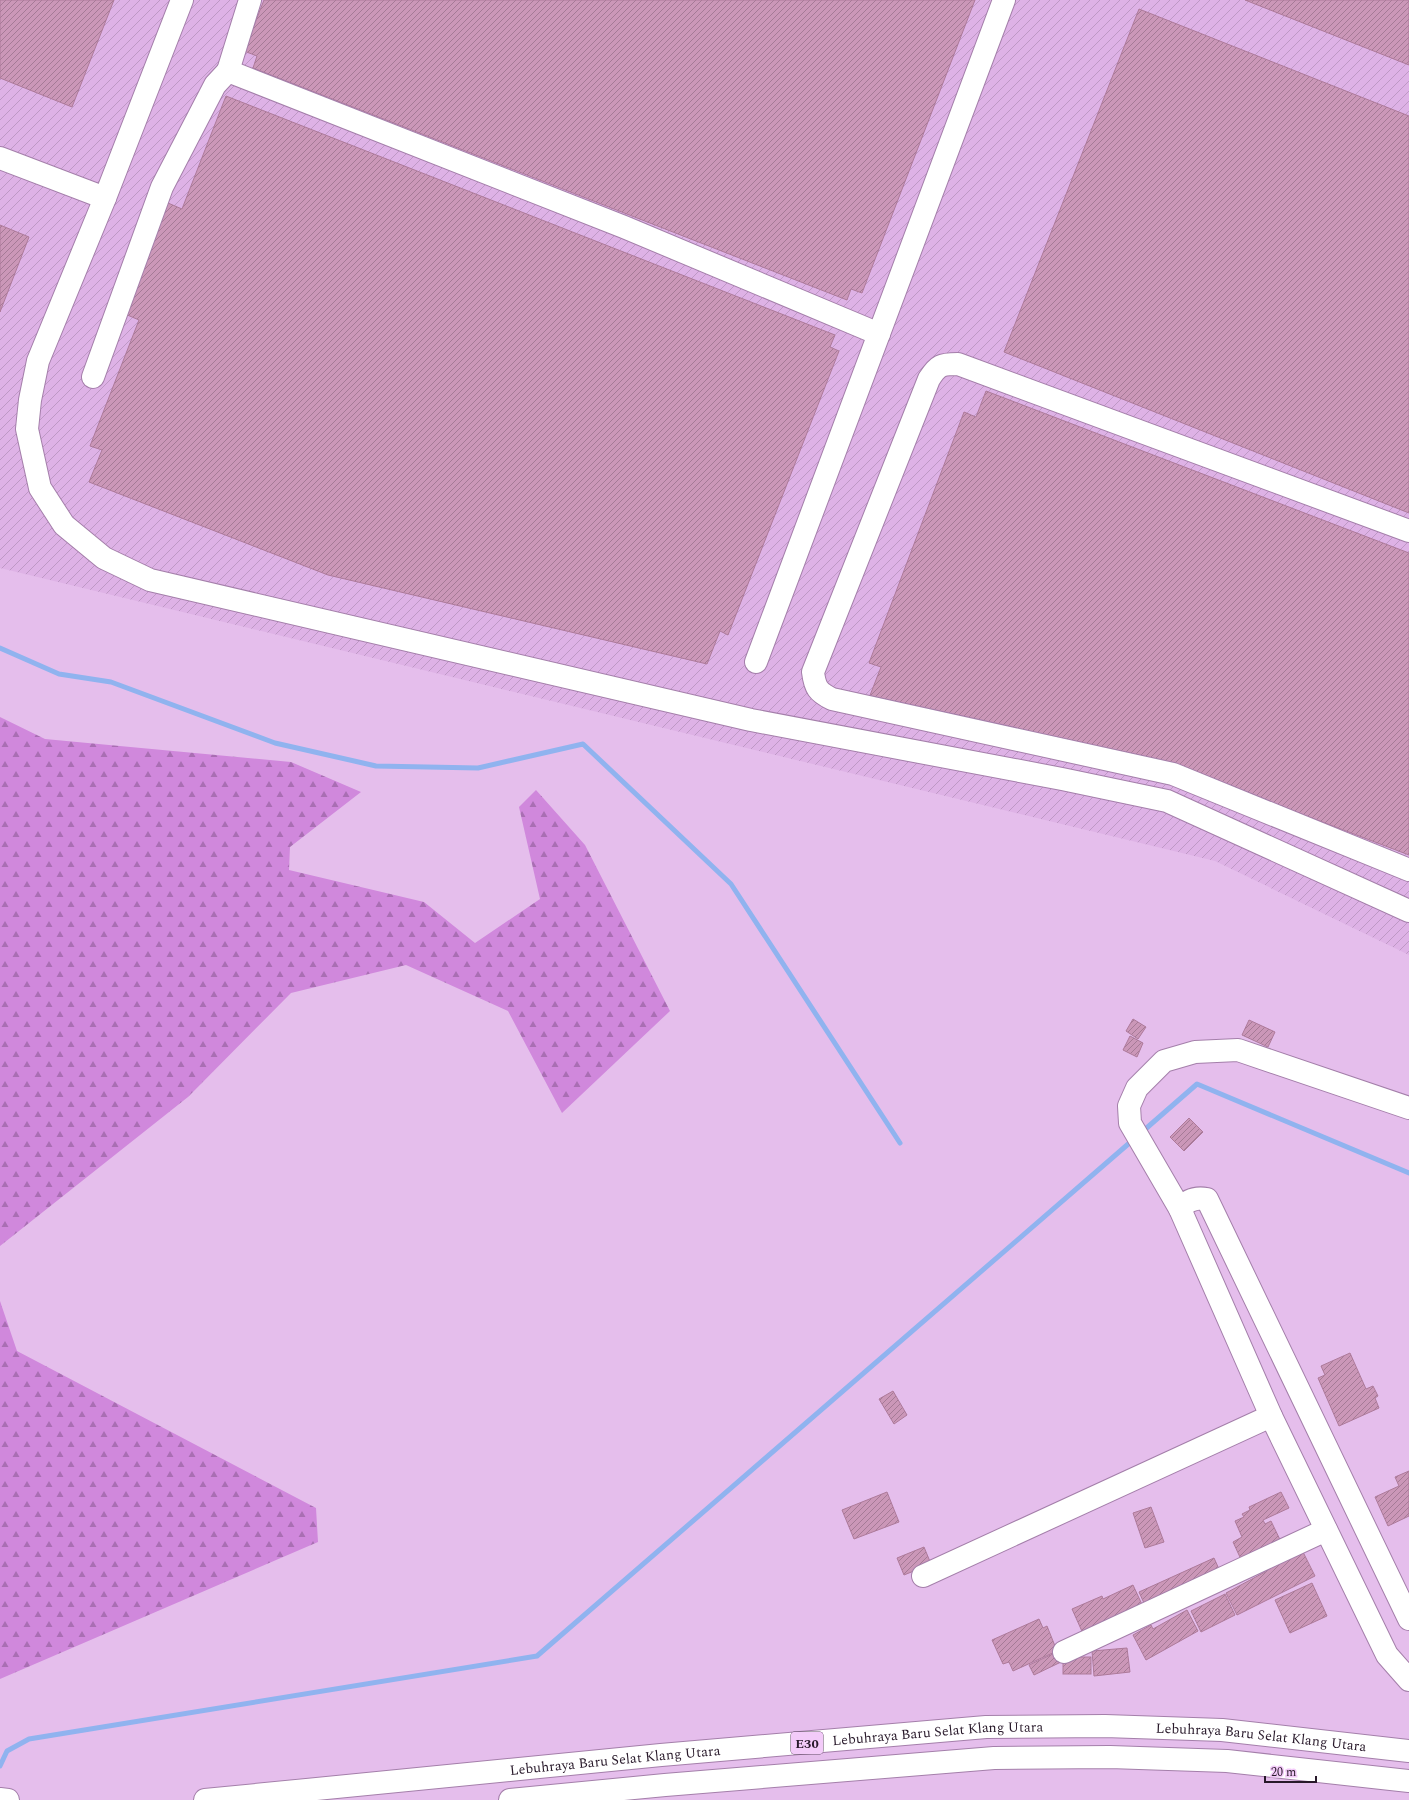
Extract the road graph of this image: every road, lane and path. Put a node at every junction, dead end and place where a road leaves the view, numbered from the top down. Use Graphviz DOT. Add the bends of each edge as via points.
graph roads {
  1 [pos="182,0"];
  2 [pos="250,0"];
  3 [pos="1004,0"];
  4 [pos="228,71"];
  5 [pos="0,158"];
  6 [pos="105,198"];
  7 [pos="879,334"];
  8 [pos="93,378"];
  9 [pos="1409,531"];
  10 [pos="756,662"];
  11 [pos="1409,870"];
  12 [pos="1409,912"];
  13 [pos="1409,1108"];
  14 [pos="1180,1209"];
  15 [pos="1271,1416"];
  16 [pos="1326,1530"];
  17 [pos="923,1576"];
  18 [pos="1409,1619"];
  19 [pos="1064,1652"];
  20 [pos="1409,1680"];
  21 [pos="1409,1752"];
  22 [pos="1409,1781"];
  23 [pos="0,1799"];
  24 [pos="8,1800"];
  25 [pos="205,1800"];
  26 [pos="510,1800"];
  1 -- 6 [label="main road"];
  2 -- 4 [label="main road"];
  3 -- 7 [label="main road"];
  4 -- 7 [label="main road" via="624,227"];
  4 -- 8 [label="main road" via="215,85 162,187"];
  5 -- 6 [label="main road"];
  6 -- 12 [label="main road" via="38,361 27,429 40,488 64,525 104,558 150,580 751,720 1168,801"];
  7 -- 10 [label="main road"];
  9 -- 11 [label="main road" via="958,364 946,364 936,367 929,379 813,672 814,685 821,694 832,699 1173,774"];
  13 -- 14 [label="main road" via="1238,1050 1195,1052 1164,1061 1136,1088 1129,1106 1130,1124"];
  14 -- 15 [label="main road"];
  14 -- 18 [label="main road" via="1198,1198 1207,1199"];
  15 -- 16 [label="main road"];
  15 -- 17 [label="main road"];
  16 -- 19 [label="main road"];
  16 -- 20 [label="main road" via="1387,1655"];
  21 -- 25 [label="main road, Lebuhraya Baru Selat Klang Utara / E30" via="1222,1730 1105,1726 986,1727 654,1756"];
  22 -- 26 [label="main road, Lebuhraya Baru Selat Klang Utara / E30" via="1227,1761 1110,1757 994,1758"];
  23 -- 24 [label="main road"];
}
